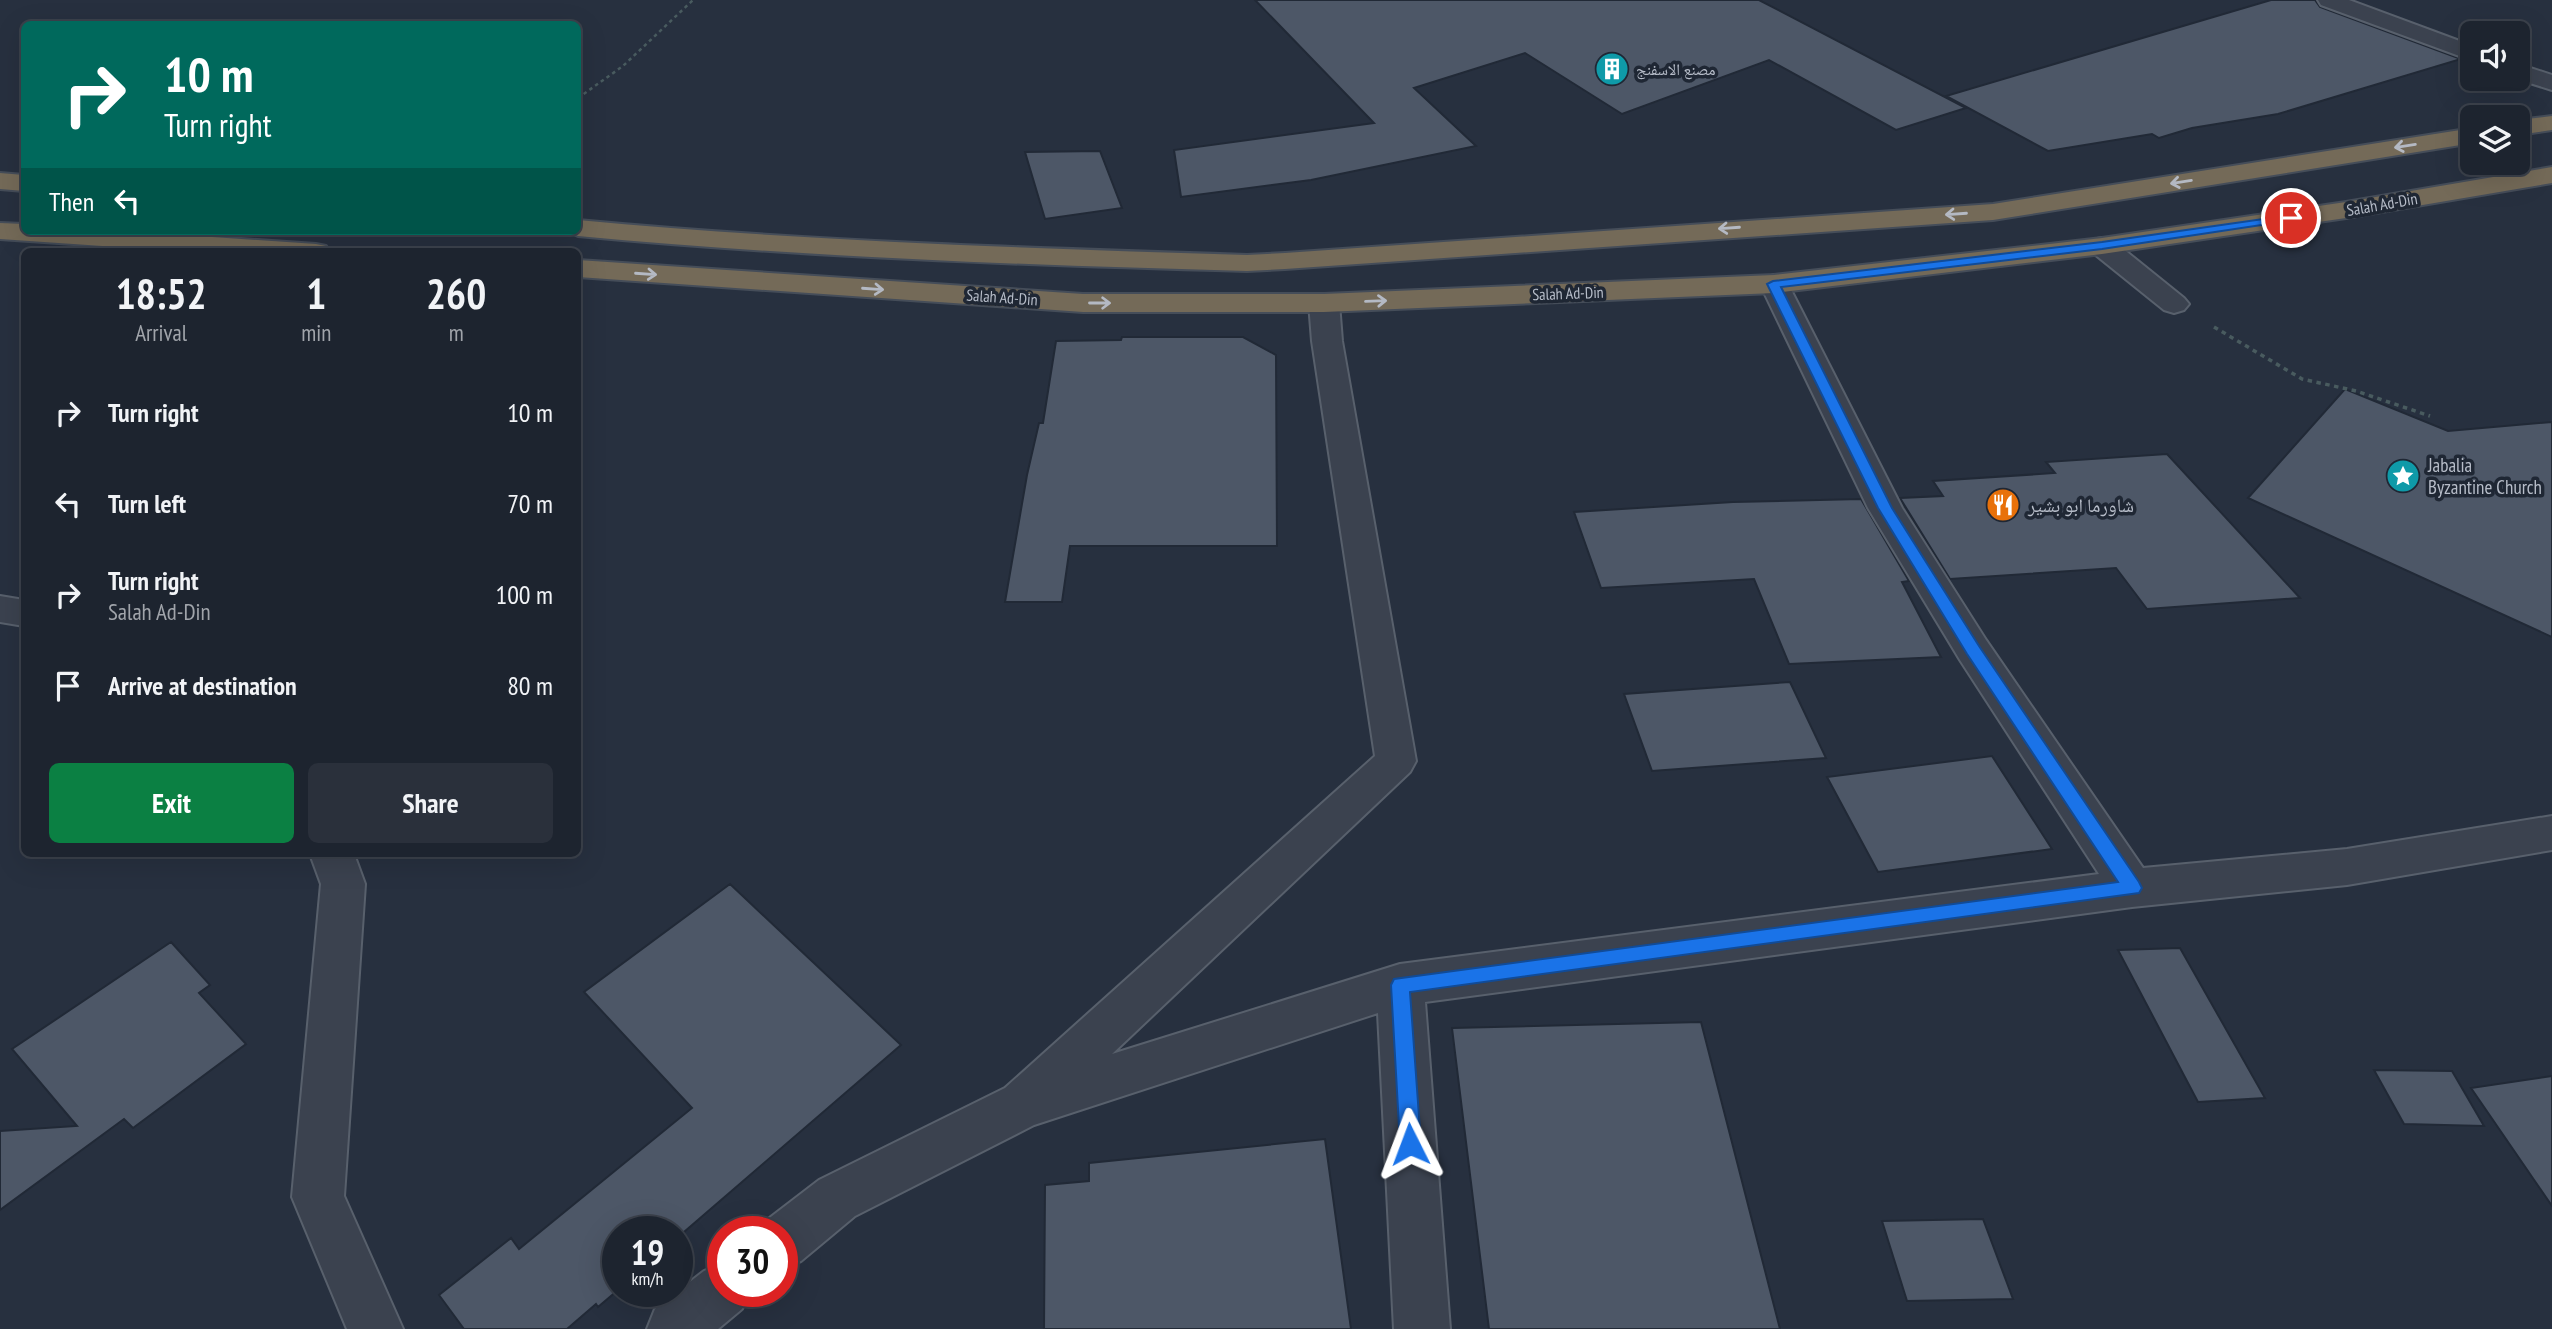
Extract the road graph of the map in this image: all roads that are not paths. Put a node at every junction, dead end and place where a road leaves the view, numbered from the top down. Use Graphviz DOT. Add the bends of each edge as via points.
graph roads {
  1 [pos="2329,0"];
  2 [pos="2460,49"];
  3 [pos="2530,75"];
  4 [pos="2552,83"];
  5 [pos="2552,122"];
  6 [pos="2530,126"];
  7 [pos="2460,137"];
  8 [pos="2552,175"];
  9 [pos="0,181"];
  10 [pos="21,183"];
  11 [pos="581,228"];
  12 [pos="0,231"];
  13 [pos="21,232"];
  14 [pos="60,235"];
  15 [pos="2102,246"];
  16 [pos="256,248"];
  17 [pos="581,269"];
  18 [pos="1773,284"];
  19 [pos="1324,303"];
  20 [pos="2174,304"];
  21 [pos="0,609"];
  22 [pos="21,612"];
  23 [pos="2552,833"];
  24 [pos="333,857"];
  25 [pos="2132,888"];
  26 [pos="1400,985"];
  27 [pos="1023,1105"];
  28 [pos="798,1229"];
  29 [pos="707,1303"];
  30 [pos="375,1329"];
  31 [pos="675,1329"];
  32 [pos="1422,1329"];
  1 -- 2 [label="street"];
  3 -- 4 [label="street"];
  5 -- 6 [label="highway"];
  7 -- 11 [label="highway, one-way" via="1993,212 1247,263 971,256"];
  8 -- 15 [label="highway, Salah Ad-Din"];
  9 -- 10 [label="highway"];
  12 -- 13 [label="highway"];
  14 -- 16 [label="highway"];
  15 -- 18 [label="highway, Salah Ad-Din"];
  15 -- 20 [label="street"];
  17 -- 19 [label="highway, Salah Ad-Din, one-way" via="1083,303"];
  19 -- 18 [label="highway, Salah Ad-Din, one-way"];
  18 -- 25 [label="street" via="1885,508 1973,650"];
  19 -- 27 [label="street" via="1396,761"];
  21 -- 22 [label="street"];
  23 -- 25 [label="street" via="2347,867"];
  24 -- 30 [label="street" via="343,884 318,1197"];
  25 -- 26 [label="street"];
  26 -- 27 [label="street"];
  26 -- 32 [label="street"];
  27 -- 28 [label="street" via="837,1198"];
  29 -- 31 [label="street"];
}
